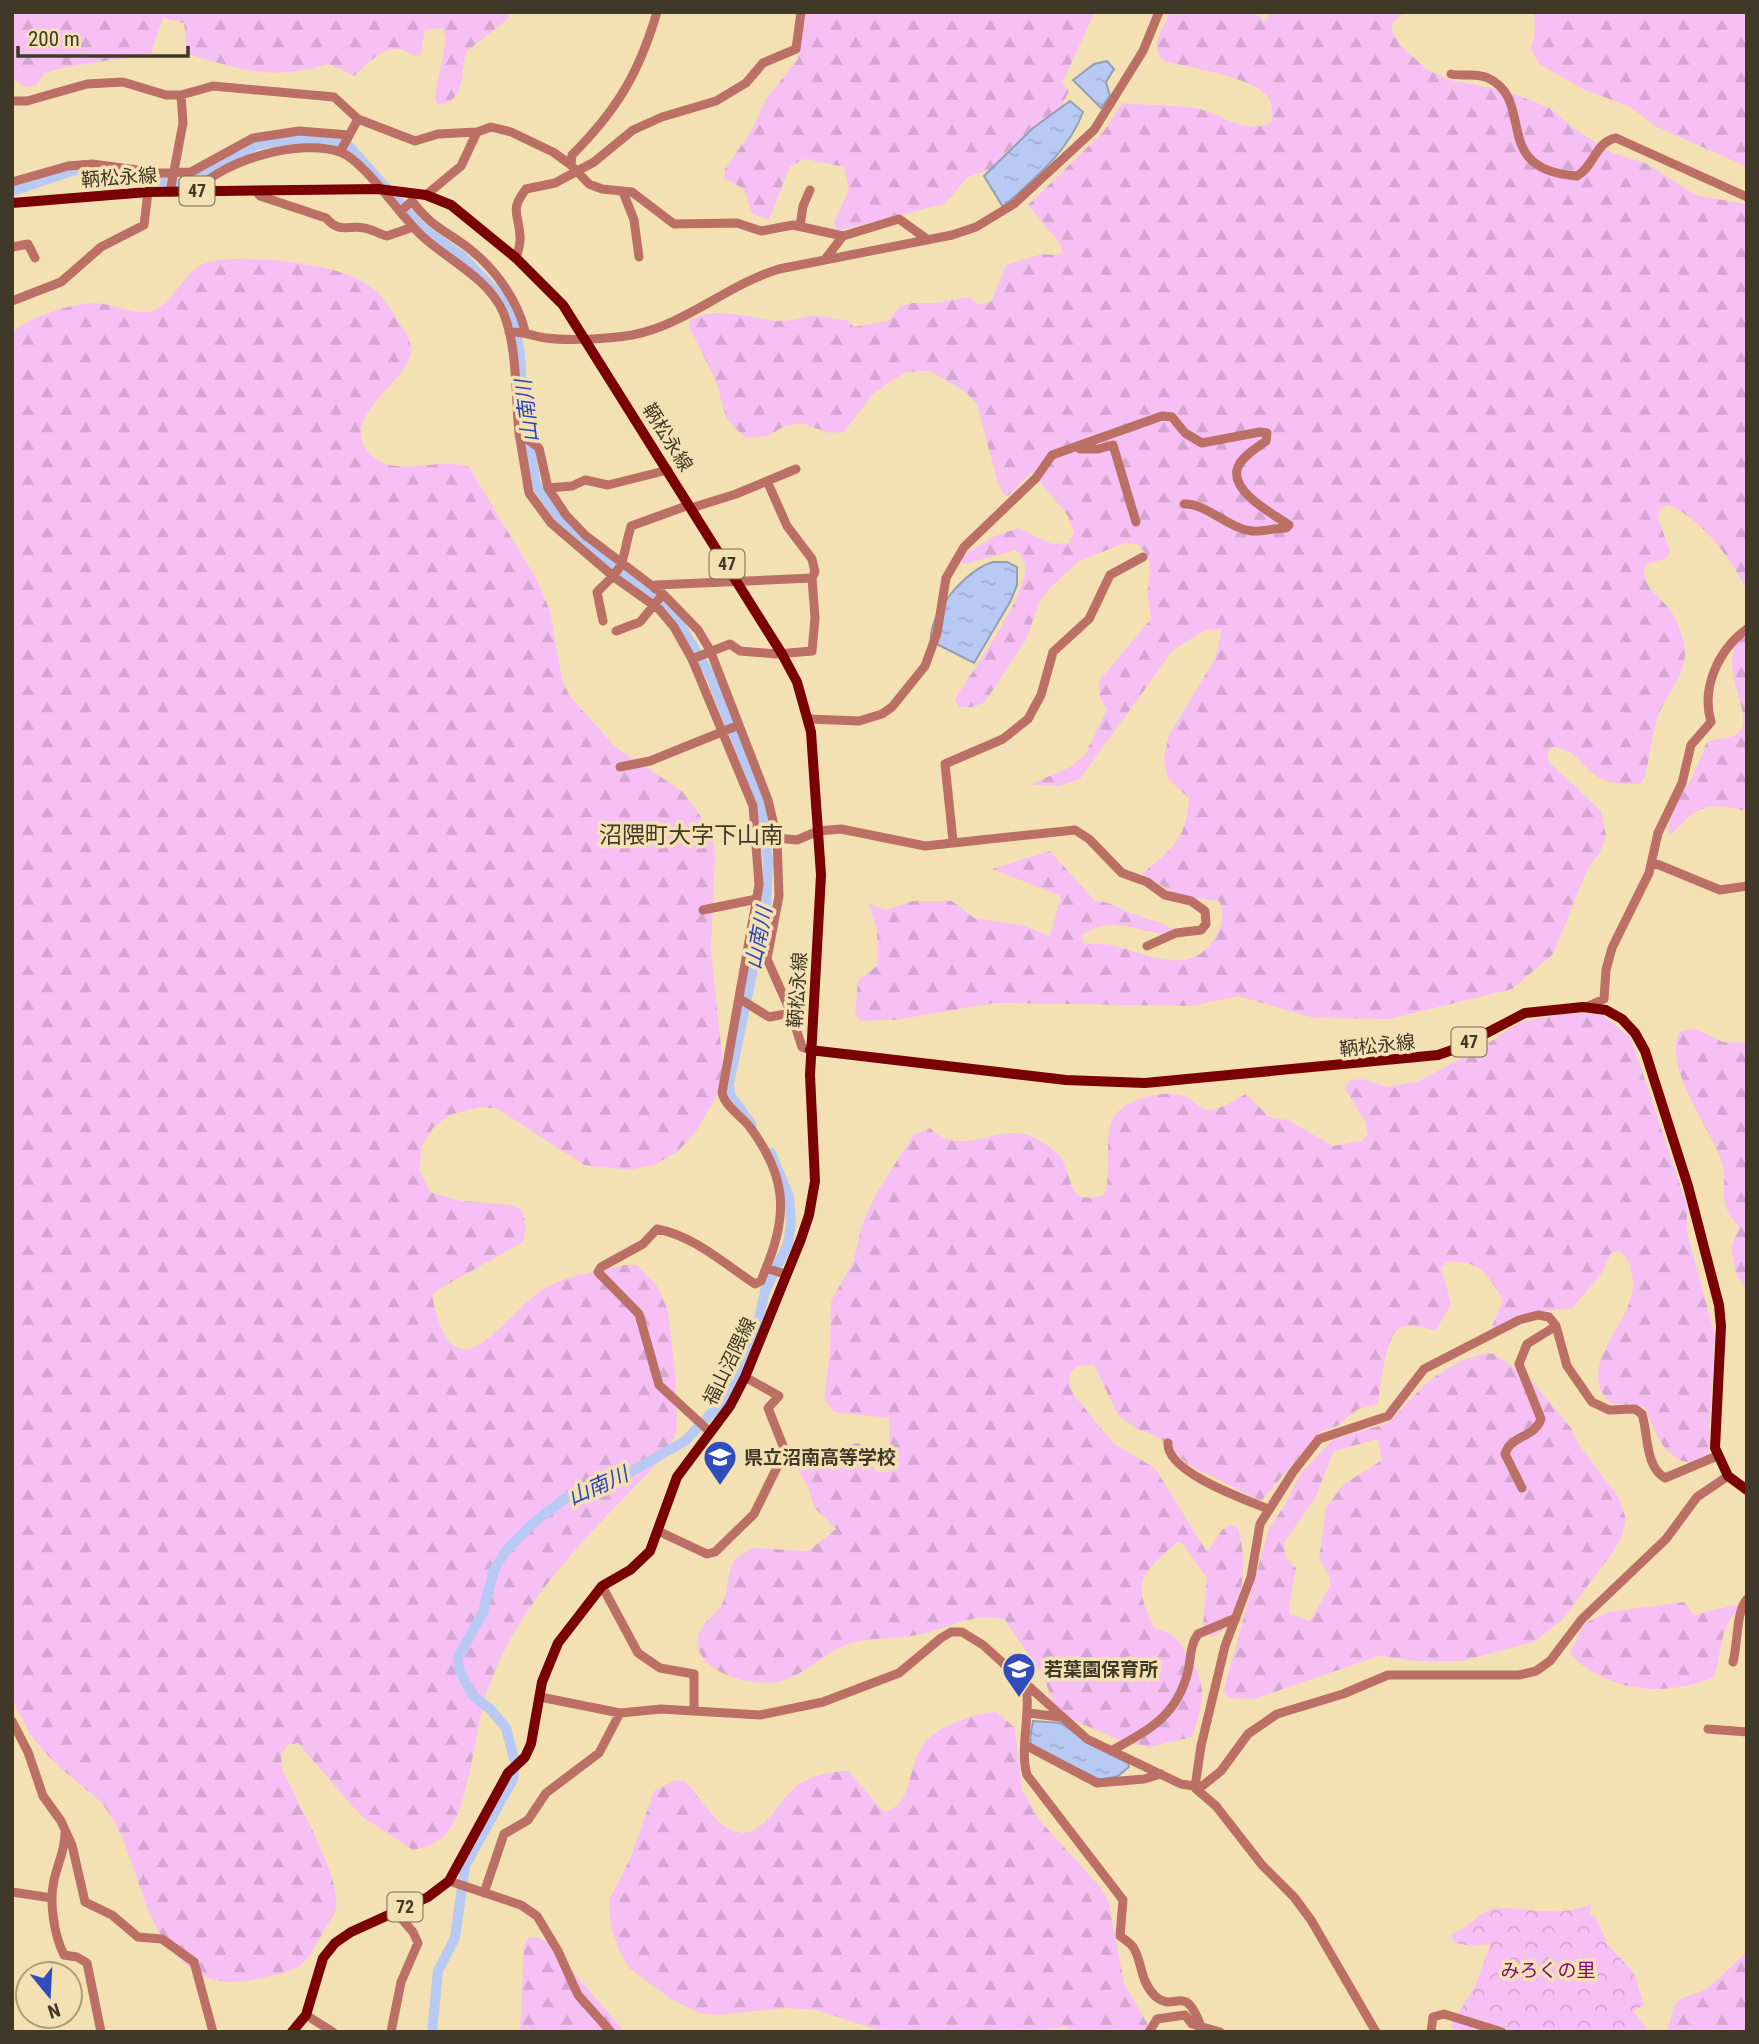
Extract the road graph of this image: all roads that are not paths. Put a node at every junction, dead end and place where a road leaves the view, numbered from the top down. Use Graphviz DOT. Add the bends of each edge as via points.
graph roads {
  1 [pos="657,12"];
  2 [pos="800,12"];
  3 [pos="1159,12"];
  4 [pos="1451,74"];
  5 [pos="181,95"];
  6 [pos="12,101"];
  7 [pos="358,119"];
  8 [pos="477,132"];
  9 [pos="348,136"];
  10 [pos="341,151"];
  11 [pos="574,168"];
  12 [pos="171,173"];
  13 [pos="12,182"];
  14 [pos="379,189"];
  15 [pos="170,190"];
  16 [pos="810,190"];
  17 [pos="197,191"];
  18 [pos="256,191"];
  19 [pos="148,192"];
  20 [pos="622,192"];
  21 [pos="426,195"];
  22 [pos="1747,197"];
  23 [pos="12,203"];
  24 [pos="401,211"];
  25 [pos="800,226"];
  26 [pos="413,227"];
  27 [pos="843,236"];
  28 [pos="928,240"];
  29 [pos="12,247"];
  30 [pos="639,257"];
  31 [pos="34,258"];
  32 [pos="516,258"];
  33 [pos="826,258"];
  34 [pos="12,301"];
  35 [pos="524,331"];
  36 [pos="510,332"];
  37 [pos="585,338"];
  38 [pos="520,435"];
  39 [pos="1067,449"];
  40 [pos="796,469"];
  41 [pos="668,470"];
  42 [pos="766,481"];
  43 [pos="548,488"];
  44 [pos="1184,504"];
  45 [pos="690,506"];
  46 [pos="1136,522"];
  47 [pos="1143,557"];
  48 [pos="618,572"];
  49 [pos="812,578"];
  50 [pos="738,582"];
  51 [pos="657,598"];
  52 [pos="603,621"];
  53 [pos="1747,629"];
  54 [pos="616,632"];
  55 [pos="708,651"];
  56 [pos="782,653"];
  57 [pos="693,658"];
  58 [pos="808,719"];
  59 [pos="737,726"];
  60 [pos="723,732"];
  61 [pos="620,767"];
  62 [pos="818,831"];
  63 [pos="777,838"];
  64 [pos="953,841"];
  65 [pos="1652,862"];
  66 [pos="1747,886"];
  67 [pos="757,899"];
  68 [pos="703,910"];
  69 [pos="1147,946"];
  70 [pos="745,1002"];
  71 [pos="1586,1007"];
  72 [pos="792,1013"];
  73 [pos="810,1050"];
  74 [pos="767,1268"];
  75 [pos="782,1273"];
  76 [pos="1556,1326"];
  77 [pos="745,1377"];
  78 [pos="708,1431"];
  79 [pos="1168,1443"];
  80 [pos="1717,1456"];
  81 [pos="1728,1476"];
  82 [pos="1522,1488"];
  83 [pos="1747,1490"];
  84 [pos="1268,1509"];
  85 [pos="658,1531"];
  86 [pos="602,1586"];
  87 [pos="1747,1599"];
  88 [pos="1236,1618"];
  89 [pos="1733,1662"];
  90 [pos="1031,1688"];
  91 [pos="540,1697"];
  92 [pos="694,1711"];
  93 [pos="620,1713"];
  94 [pos="1029,1713"];
  95 [pos="1061,1717"];
  96 [pos="12,1721"];
  97 [pos="1708,1729"];
  98 [pos="1747,1732"];
  99 [pos="1027,1746"];
  100 [pos="1111,1751"];
  101 [pos="1161,1774"];
  102 [pos="1195,1787"];
  103 [pos="66,1829"];
  104 [pos="449,1881"];
  105 [pos="12,1892"];
  106 [pos="484,1892"];
  107 [pos="52,1898"];
  108 [pos="395,1911"];
  109 [pos="306,2015"];
  110 [pos="1200,2024"];
  111 [pos="211,2031"];
  112 [pos="101,2032"];
  113 [pos="292,2032"];
  114 [pos="333,2032"];
  115 [pos="391,2032"];
  116 [pos="611,2032"];
  117 [pos="1149,2032"];
  118 [pos="1220,2032"];
  119 [pos="1376,2032"];
  120 [pos="1431,2032"];
  121 [pos="1502,2032"];
  1 -- 11 [label="street" via="630,85 603,124 572,155"];
  2 -- 11 [label="street" via="798,46 763,63 746,83 716,101 633,130 594,162"];
  3 -- 28 [label="street" via="1149,40 1094,130 1014,204 976,228"];
  4 -- 22 [label="street" via="1486,77 1500,85 1511,103 1524,152 1537,166 1577,176 1605,143 1616,138"];
  5 -- 6 [label="street" via="123,82 87,84"];
  5 -- 7 [label="street" via="213,86 334,97"];
  5 -- 12 [label="street" via="183,123"];
  7 -- 8 [label="street" via="415,141 438,134"];
  7 -- 9 [label="street"];
  8 -- 11 [label="street" via="491,127 511,132"];
  8 -- 21 [label="street" via="461,166"];
  9 -- 10 [label="street"];
  9 -- 12 [label="street" via="299,131 269,134 245,141 191,172"];
  10 -- 14 [label="street"];
  10 -- 17 [label="street" via="293,150 255,156 204,182"];
  11 -- 20 [label="street" via="589,184"];
  11 -- 32 [label="street" via="548,186 531,186 518,199"];
  12 -- 13 [label="street" via="92,164"];
  12 -- 15 [label="street"];
  14 -- 18 [label="main road, 鞆松永線 / 47"];
  14 -- 21 [label="main road, 鞆松永線 / 47"];
  14 -- 24 [label="street"];
  15 -- 17 [label="main road, 鞆松永線 / 47"];
  15 -- 19 [label="main road, 鞆松永線 / 47"];
  16 -- 25 [label="street"];
  17 -- 18 [label="main road, 鞆松永線 / 47"];
  18 -- 26 [label="street" via="348,230 362,227 387,236"];
  19 -- 23 [label="main road, 鞆松永線 / 47"];
  19 -- 34 [label="street" via="144,225 101,247 61,282"];
  20 -- 25 [label="street" via="632,192 674,223 737,223 761,231"];
  20 -- 30 [label="street" via="634,220"];
  21 -- 32 [label="main road, 鞆松永線 / 47" via="469,217"];
  24 -- 26 [label="street"];
  24 -- 35 [label="street" via="411,203 434,227 471,250 513,299"];
  25 -- 27 [label="street"];
  26 -- 36 [label="street" via="496,299"];
  27 -- 28 [label="street" via="899,219"];
  27 -- 33 [label="street"];
  28 -- 33 [label="street"];
  29 -- 31 [label="street" via="27,244"];
  32 -- 37 [label="main road, 鞆松永線 / 47" via="563,305"];
  33 -- 37 [label="street" via="764,274 652,330"];
  35 -- 36 [label="street"];
  35 -- 37 [label="street" via="546,338"];
  36 -- 38 [label="street"];
  37 -- 41 [label="main road, 鞆松永線 / 47"];
  38 -- 43 [label="street" via="539,448"];
  38 -- 48 [label="street" via="529,493 551,523"];
  39 -- 44 [label="street" via="1162,416 1172,416 1185,433 1202,443 1267,433 1266,442 1246,456 1237,472 1250,497 1269,515 1289,525 1253,531"];
  39 -- 46 [label="street" via="1113,445"];
  39 -- 58 [label="street" via="1052,455 1036,478 956,557 941,595 933,648 917,679 892,707 859,721"];
  40 -- 42 [label="street"];
  41 -- 43 [label="street" via="608,485 585,480"];
  41 -- 45 [label="main road, 鞆松永線 / 47"];
  42 -- 45 [label="street"];
  42 -- 49 [label="street" via="787,526 812,559"];
  43 -- 48 [label="street"];
  45 -- 48 [label="street" via="631,526"];
  45 -- 50 [label="main road, 鞆松永線 / 47"];
  47 -- 64 [label="street" via="1110,575 1094,612 1054,652 1028,719 1003,739 945,764"];
  48 -- 51 [label="street"];
  48 -- 51 [label="street"];
  48 -- 52 [label="street" via="597,592"];
  49 -- 50 [label="street"];
  49 -- 56 [label="street" via="812,651"];
  50 -- 51 [label="street" via="656,585"];
  50 -- 56 [label="main road, 鞆松永線 / 47"];
  51 -- 54 [label="street" via="640,622"];
  51 -- 55 [label="street" via="698,630"];
  51 -- 57 [label="street"];
  53 -- 65 [label="street" via="1730,643 1710,684 1707,707 1711,722 1690,746 1682,783 1661,826"];
  55 -- 56 [label="street" via="730,644 740,651"];
  55 -- 57 [label="street"];
  55 -- 59 [label="street"];
  56 -- 58 [label="main road, 鞆松永線 / 47"];
  57 -- 60 [label="street"];
  58 -- 62 [label="main road, 鞆松永線 / 47"];
  59 -- 60 [label="street"];
  59 -- 63 [label="street" via="768,800"];
  60 -- 61 [label="street" via="650,761"];
  60 -- 67 [label="street" via="753,806"];
  62 -- 63 [label="street" via="797,840"];
  62 -- 64 [label="street" via="841,829 925,846"];
  62 -- 73 [label="main road, 鞆松永線 / 47" via="819,924"];
  63 -- 72 [label="street" via="779,896 767,959"];
  64 -- 69 [label="street" via="1082,832 1122,873 1205,911 1206,924 1201,930 1176,933"];
  65 -- 66 [label="street" via="1720,890"];
  65 -- 71 [label="street" via="1612,948 1604,999"];
  67 -- 68 [label="street"];
  67 -- 70 [label="street"];
  70 -- 72 [label="street" via="769,1017"];
  70 -- 74 [label="street" via="734,1016 722,1093 749,1126 777,1176 781,1229"];
  71 -- 73 [label="main road, 鞆松永線 / 47" via="1525,1013 1458,1048 1408,1060 1145,1083 1066,1080"];
  71 -- 80 [label="main road, 鞆松永線 / 47" via="1606,1010 1635,1033 1645,1051 1688,1186 1719,1305"];
  72 -- 73 [label="street" via="802,1047"];
  73 -- 75 [label="main road, 福山沼隈線 / 72" via="814,1181 809,1215"];
  74 -- 75 [label="street"];
  74 -- 78 [label="street" via="755,1284 704,1247 657,1229 643,1244 598,1272 639,1314 659,1385"];
  75 -- 77 [label="main road, 福山沼隈線 / 72"];
  76 -- 80 [label="street" via="1567,1366 1592,1402 1609,1410 1635,1409 1642,1414 1651,1459 1661,1476"];
  76 -- 82 [label="street" via="1527,1344 1519,1364 1541,1419 1538,1426 1510,1443 1505,1454"];
  76 -- 84 [label="street" via="1549,1317 1538,1314 1519,1320 1424,1369 1388,1416 1319,1439"];
  77 -- 78 [label="main road, 福山沼隈線 / 72" via="730,1406"];
  77 -- 85 [label="street" via="779,1396 768,1408 785,1451 765,1496 754,1514 715,1552 707,1554"];
  78 -- 85 [label="main road, 福山沼隈線 / 72" via="677,1477"];
  79 -- 84 [label="street" via="1170,1455 1184,1469"];
  80 -- 81 [label="main road, 鞆松永線 / 47"];
  81 -- 83 [label="main road, 鞆松永線 / 47"];
  81 -- 102 [label="street" via="1697,1497 1666,1539 1582,1619 1550,1661 1536,1671 1519,1675 1388,1675 1277,1714 1248,1734 1221,1770"];
  84 -- 88 [label="street"];
  85 -- 86 [label="main road, 福山沼隈線 / 72" via="642,1561"];
  86 -- 91 [label="main road, 福山沼隈線 / 72" via="558,1643"];
  86 -- 92 [label="street" via="638,1653 660,1668 694,1674"];
  87 -- 89 [label="street" via="1740,1608"];
  88 -- 100 [label="street" via="1198,1634 1174,1704 1147,1732"];
  88 -- 102 [label="street" via="1225,1646"];
  90 -- 92 [label="street" via="972,1636 951,1632 899,1673 823,1702 760,1715"];
  90 -- 94 [label="street"];
  90 -- 95 [label="street"];
  91 -- 93 [label="street"];
  91 -- 104 [label="main road, 福山沼隈線 / 72" via="531,1744"];
  92 -- 93 [label="street"];
  93 -- 106 [label="street" via="599,1754 546,1793 528,1820 504,1834"];
  94 -- 95 [label="street"];
  94 -- 99 [label="street"];
  95 -- 100 [label="street" via="1087,1739"];
  96 -- 103 [label="street" via="43,1796"];
  97 -- 98 [label="street"];
  99 -- 101 [label="street" via="1097,1783"];
  99 -- 110 [label="street" via="1023,1762 1027,1775 1123,1900 1120,1936 1133,1947 1140,1975 1155,1996 1192,2004"];
  100 -- 101 [label="street"];
  101 -- 102 [label="street"];
  102 -- 119 [label="street" via="1311,1920"];
  103 -- 107 [label="street"];
  103 -- 111 [label="street" via="85,1902 112,1914 138,1937 162,1939 194,1962"];
  104 -- 106 [label="street"];
  104 -- 108 [label="main road, 福山沼隈線 / 72" via="428,1897"];
  105 -- 107 [label="street"];
  106 -- 116 [label="street" via="537,1916 578,1995"];
  107 -- 112 [label="street" via="62,1953 87,1963"];
  108 -- 109 [label="main road, 福山沼隈線 / 72" via="335,1943 323,1958"];
  108 -- 115 [label="street" via="418,1943 401,1982"];
  109 -- 113 [label="main road, 福山沼隈線 / 72"];
  109 -- 114 [label="street"];
  110 -- 117 [label="street" via="1192,2024 1185,2015 1173,2015 1157,2019"];
  110 -- 118 [label="street"];
  120 -- 121 [label="street" via="1433,2017 1444,2014"];
}
